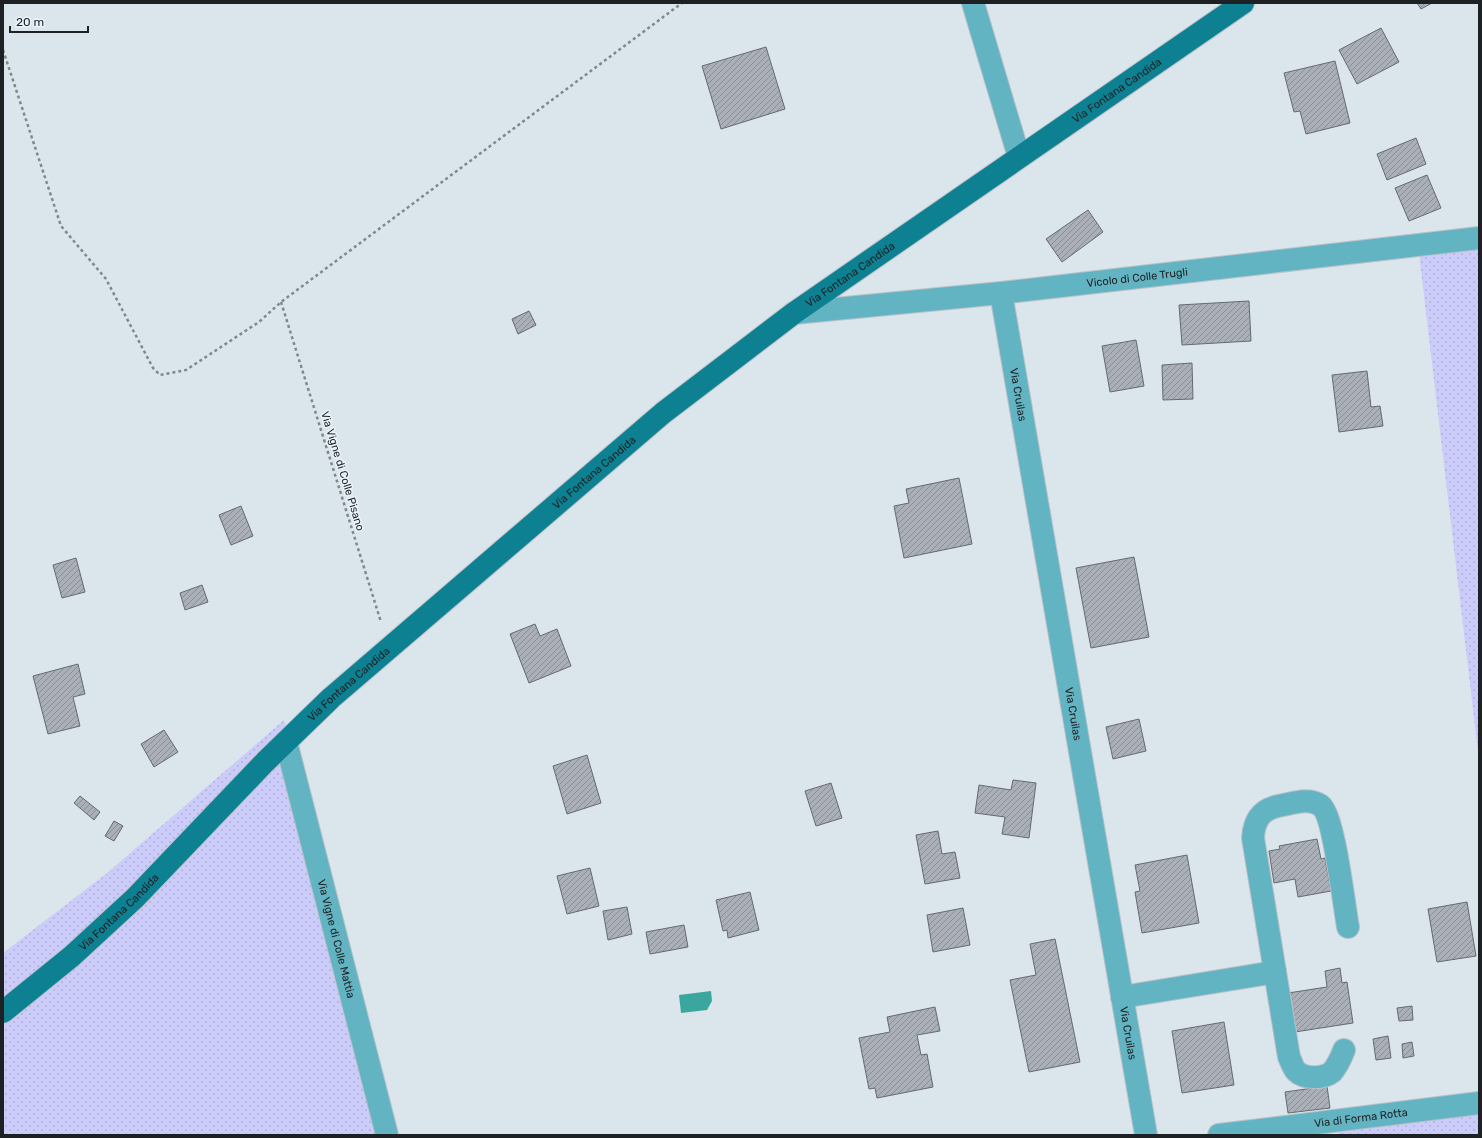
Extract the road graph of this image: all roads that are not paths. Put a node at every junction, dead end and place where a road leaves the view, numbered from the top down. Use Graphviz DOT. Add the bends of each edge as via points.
graph roads {
  1 [pos="973,3"];
  2 [pos="1243,3"];
  3 [pos="1019,157"];
  4 [pos="1479,238"];
  5 [pos="1001,293"];
  6 [pos="794,312"];
  7 [pos="286,742"];
  8 [pos="1348,927"];
  9 [pos="1275,972"];
  10 [pos="1122,997"];
  11 [pos="3,1012"];
  12 [pos="1344,1050"];
  13 [pos="1479,1103"];
  14 [pos="387,1135"];
  15 [pos="1146,1135"];
  16 [pos="1218,1135"];
  1 -- 3 [label="street"];
  2 -- 3 [label="main road, Via Fontana Candida"];
  3 -- 6 [label="main road, Via Fontana Candida"];
  4 -- 5 [label="street, Vicolo di Colle Trugli"];
  5 -- 6 [label="street, Vicolo di Colle Trugli"];
  5 -- 10 [label="street, Via Cruilas"];
  6 -- 7 [label="main road, Via Fontana Candida" via="647,427 331,698"];
  7 -- 11 [label="main road, Via Fontana Candida" via="135,898 72,956"];
  7 -- 14 [label="street, Via Vigne di Colle Mattia"];
  8 -- 9 [label="street" via="1331,825 1325,809 1319,804 1302,802 1268,808 1255,822 1253,838"];
  9 -- 10 [label="street"];
  9 -- 12 [label="street" via="1289,1057 1296,1071 1306,1077 1330,1073 1339,1063"];
  10 -- 15 [label="street, Via Cruilas"];
  13 -- 16 [label="street, Via di Forma Rotta"];
}
